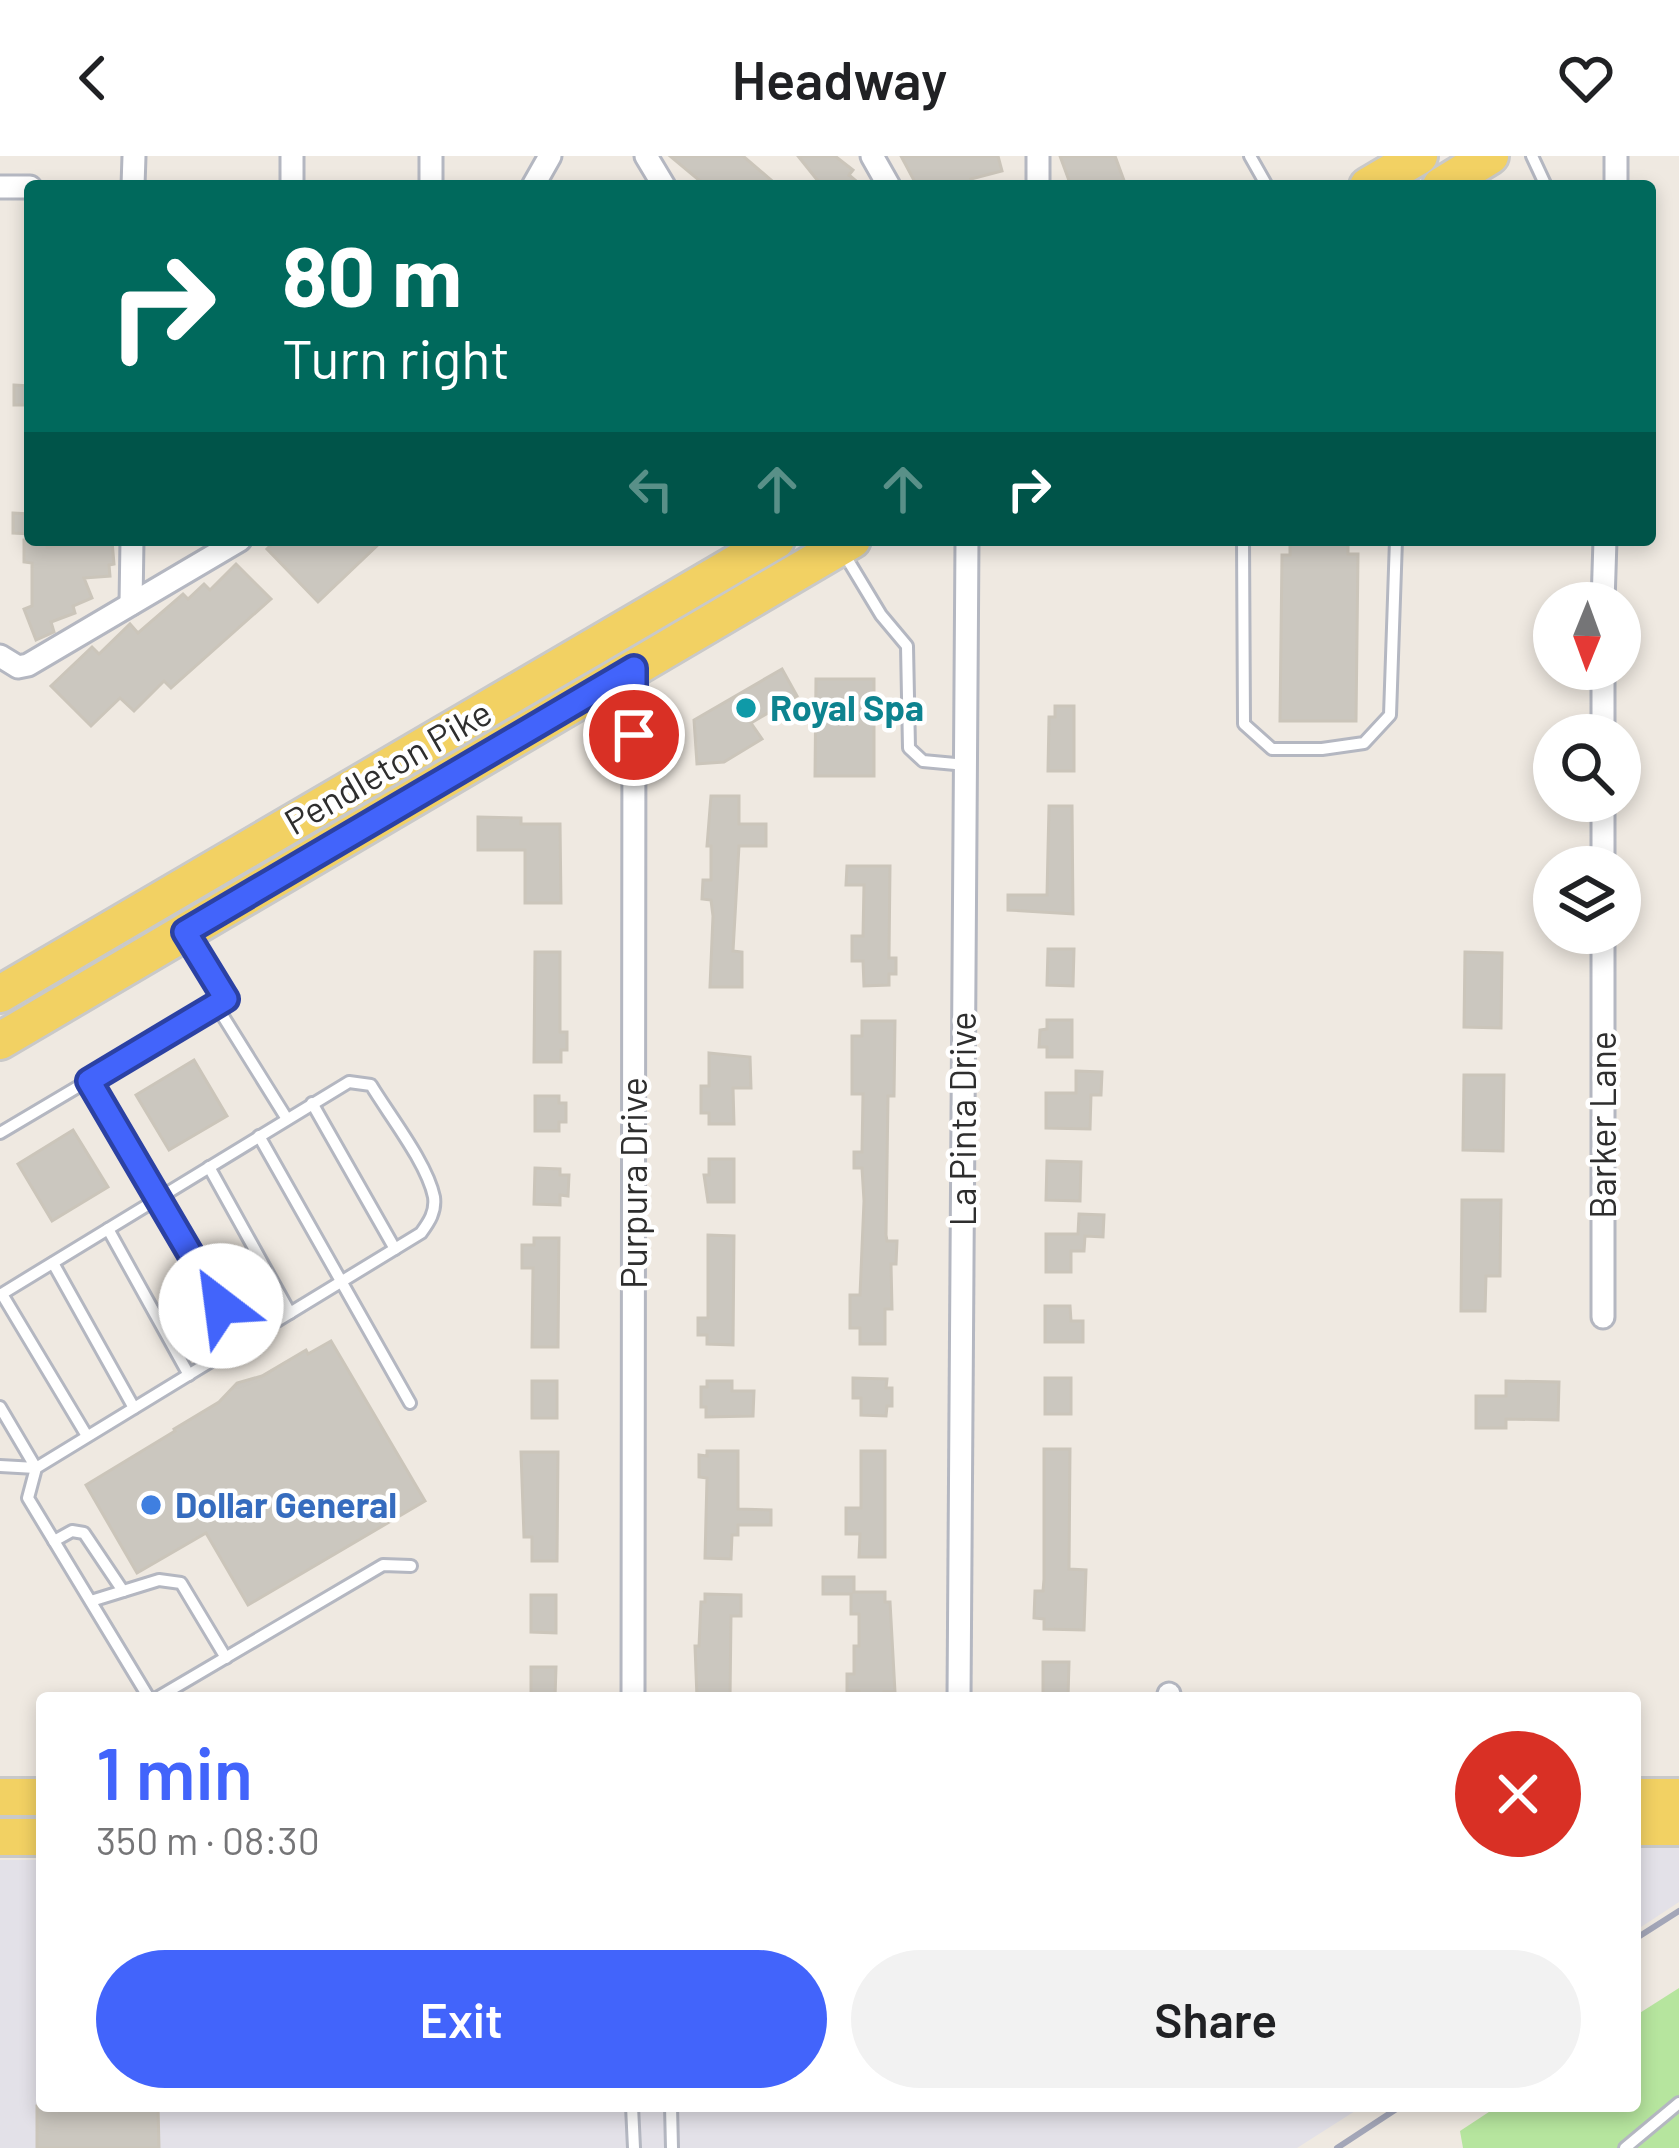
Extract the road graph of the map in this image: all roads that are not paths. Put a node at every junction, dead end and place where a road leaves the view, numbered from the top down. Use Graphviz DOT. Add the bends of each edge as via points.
graph roads {
  1 [pos="1419,156"];
  2 [pos="1485,166"];
  3 [pos="1378,180"];
  4 [pos="1454,180"];
  5 [pos="132,546"];
  6 [pos="230,546"];
  7 [pos="841,546"];
  8 [pos="847,546"];
  9 [pos="967,546"];
  10 [pos="1243,546"];
  11 [pos="1396,546"];
  12 [pos="1605,546"];
  13 [pos="734,551"];
  14 [pos="1604,582"];
  15 [pos="131,604"];
  16 [pos="0,656"];
  17 [pos="634,668"];
  18 [pos="966,765"];
  19 [pos="185,932"];
  20 [pos="1603,954"];
  21 [pos="0,994"];
  22 [pos="216,1005"];
  23 [pos="0,1042"];
  24 [pos="89,1081"];
  25 [pos="312,1103"];
  26 [pos="287,1119"];
  27 [pos="0,1133"];
  28 [pos="259,1136"];
  29 [pos="209,1167"];
  30 [pos="158,1198"];
  31 [pos="108,1229"];
  32 [pos="395,1249"];
  33 [pos="52,1263"];
  34 [pos="340,1282"];
  35 [pos="1,1295"];
  36 [pos="290,1313"];
  37 [pos="1603,1317"];
  38 [pos="242,1342"];
  39 [pos="189,1375"];
  40 [pos="410,1402"];
  41 [pos="0,1407"];
  42 [pos="134,1408"];
  43 [pos="87,1436"];
  44 [pos="0,1466"];
  45 [pos="36,1468"];
  46 [pos="54,1541"];
  47 [pos="411,1567"];
  48 [pos="122,1591"];
  49 [pos="91,1601"];
  50 [pos="226,1658"];
  51 [pos="149,1692"];
  52 [pos="164,1692"];
  53 [pos="633,1692"];
  54 [pos="959,1692"];
  55 [pos="0,1797"];
  56 [pos="36,1797"];
  57 [pos="1641,1797"];
  58 [pos="1679,1797"];
  59 [pos="1641,1827"];
  60 [pos="1679,1827"];
  61 [pos="36,1837"];
  62 [pos="0,1838"];
  63 [pos="1679,2103"];
  64 [pos="632,2112"];
  65 [pos="671,2112"];
  66 [pos="634,2148"];
  67 [pos="672,2148"];
  68 [pos="1625,2148"];
  1 -- 3 [label="main road"];
  2 -- 4 [label="main road"];
  5 -- 15 [label="street"];
  6 -- 15 [label="street"];
  7 -- 17 [label="main road, Pendleton Pike"];
  8 -- 18 [label="lane" via="881,615 907,646 909,748 922,761"];
  9 -- 18 [label="street, La Pinta Drive"];
  10 -- 11 [label="lane" via="1244,724 1272,748 1322,749 1364,743 1390,715"];
  12 -- 14 [label="street"];
  13 -- 21 [label="main road, Pendleton Pike"];
  15 -- 16 [label="street" via="28,665"];
  17 -- 19 [label="main road, Pendleton Pike"];
  17 -- 53 [label="street, Purpura Drive"];
  18 -- 54 [label="street, La Pinta Drive"];
  19 -- 22 [label="lane" via="226,999"];
  19 -- 23 [label="main road, Pendleton Pike"];
  20 -- 37 [label="street, Barker Lane"];
  22 -- 24 [label="lane"];
  22 -- 26 [label="lane"];
  24 -- 27 [label="lane"];
  24 -- 30 [label="lane"];
  25 -- 26 [label="lane"];
  25 -- 32 [label="lane"];
  25 -- 32 [label="lane" via="350,1082 371,1085 422,1169 433,1216"];
  26 -- 28 [label="lane"];
  28 -- 29 [label="lane"];
  28 -- 34 [label="lane"];
  29 -- 30 [label="lane"];
  29 -- 36 [label="lane"];
  30 -- 31 [label="lane"];
  30 -- 38 [label="lane"];
  31 -- 33 [label="lane"];
  31 -- 39 [label="lane"];
  32 -- 34 [label="lane"];
  33 -- 35 [label="lane"];
  33 -- 42 [label="lane"];
  34 -- 36 [label="lane"];
  34 -- 40 [label="lane"];
  35 -- 43 [label="lane"];
  36 -- 38 [label="lane"];
  38 -- 39 [label="lane"];
  39 -- 42 [label="lane"];
  41 -- 45 [label="lane"];
  42 -- 43 [label="lane"];
  43 -- 45 [label="lane"];
  44 -- 45 [label="lane"];
  45 -- 46 [label="lane" via="28,1498"];
  46 -- 48 [label="lane" via="85,1533"];
  46 -- 49 [label="lane"];
  47 -- 50 [label="lane" via="383,1565"];
  48 -- 49 [label="lane"];
  48 -- 50 [label="lane" via="181,1582"];
  49 -- 51 [label="lane"];
  50 -- 52 [label="lane"];
  55 -- 56 [label="main road"];
  57 -- 58 [label="main road"];
  59 -- 60 [label="main road"];
  61 -- 62 [label="main road"];
  63 -- 68 [label="lane"];
  64 -- 66 [label="lane"];
  65 -- 67 [label="lane"];
}
